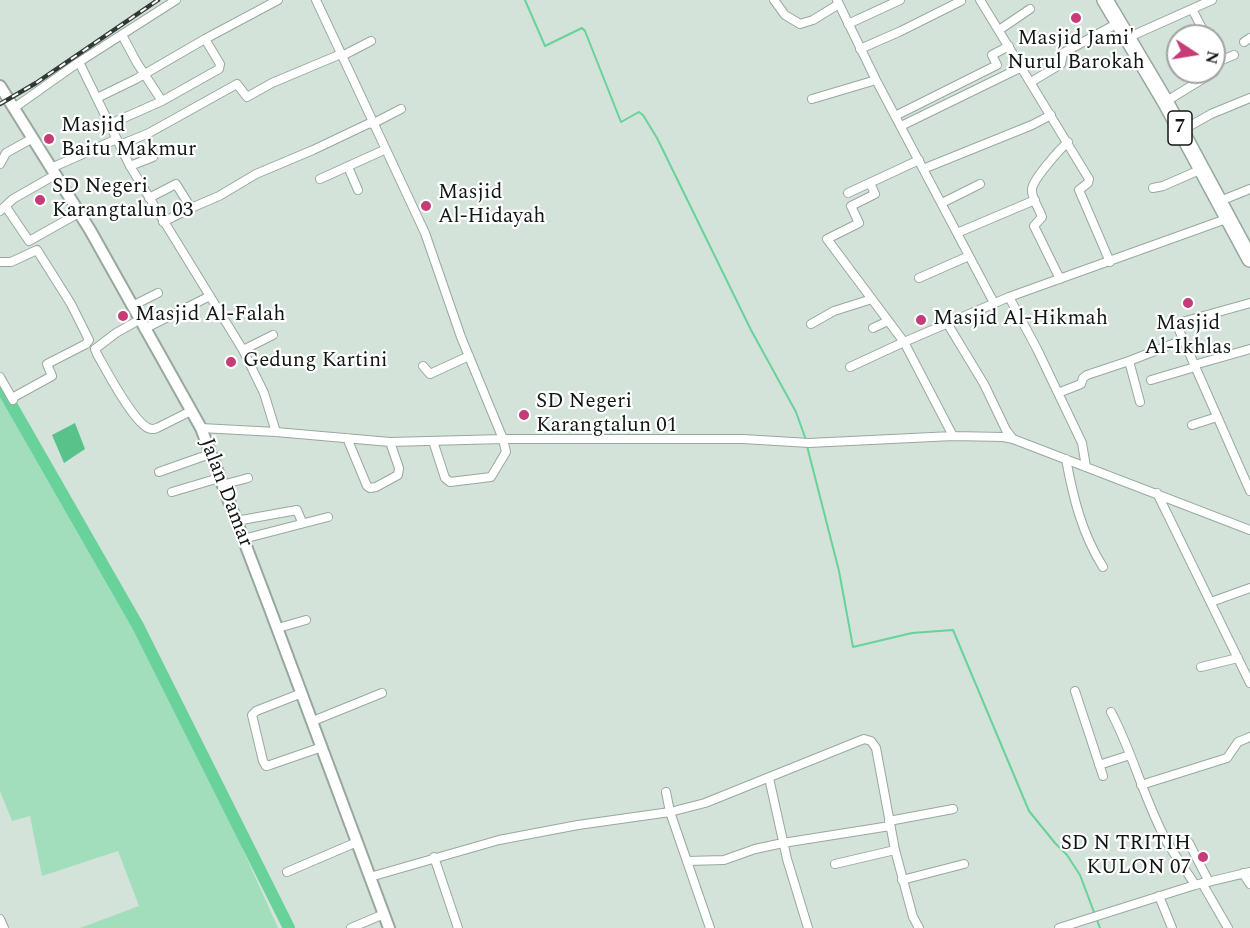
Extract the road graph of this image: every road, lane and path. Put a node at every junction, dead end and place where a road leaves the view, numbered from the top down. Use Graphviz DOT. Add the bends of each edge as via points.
graph roads {
  1 [pos="176,0"];
  2 [pos="278,0"];
  3 [pos="316,0"];
  4 [pos="774,0"];
  5 [pos="900,0"];
  6 [pos="980,0"];
  7 [pos="1105,0"];
  8 [pos="1212,0"];
  9 [pos="961,1"];
  10 [pos="838,2"];
  11 [pos="1030,9"];
  12 [pos="1192,9"];
  13 [pos="1118,23"];
  14 [pos="849,24"];
  15 [pos="1200,24"];
  16 [pos="999,30"];
  17 [pos="122,35"];
  18 [pos="1127,38"];
  19 [pos="205,39"];
  20 [pos="371,41"];
  21 [pos="1009,46"];
  22 [pos="860,49"];
  23 [pos="341,55"];
  24 [pos="1234,55"];
  25 [pos="1226,57"];
  26 [pos="79,62"];
  27 [pos="1022,67"];
  28 [pos="144,74"];
  29 [pos="876,80"];
  30 [pos="1031,82"];
  31 [pos="1194,84"];
  32 [pos="0,87"];
  33 [pos="97,98"];
  34 [pos="1250,98"];
  35 [pos="812,99"];
  36 [pos="4,100"];
  37 [pos="162,101"];
  38 [pos="1165,102"];
  39 [pos="14,108"];
  40 [pos="401,109"];
  41 [pos="1051,115"];
  42 [pos="895,116"];
  43 [pos="372,123"];
  44 [pos="110,124"];
  45 [pos="900,126"];
  46 [pos="1181,131"];
  47 [pos="33,138"];
  48 [pos="118,142"];
  49 [pos="1068,142"];
  50 [pos="384,150"];
  51 [pos="153,157"];
  52 [pos="919,160"];
  53 [pos="0,164"];
  54 [pos="130,166"];
  55 [pos="348,166"];
  56 [pos="923,169"];
  57 [pos="1202,169"];
  58 [pos="53,171"];
  59 [pos="320,179"];
  60 [pos="870,183"];
  61 [pos="980,184"];
  62 [pos="1153,188"];
  63 [pos="1250,189"];
  64 [pos="358,190"];
  65 [pos="849,193"];
  66 [pos="149,198"];
  67 [pos="1035,200"];
  68 [pos="1220,201"];
  69 [pos="942,203"];
  70 [pos="191,208"];
  71 [pos="3,209"];
  72 [pos="79,213"];
  73 [pos="1229,218"];
  74 [pos="163,222"];
  75 [pos="957,233"];
  76 [pos="29,241"];
  77 [pos="36,250"];
  78 [pos="969,256"];
  79 [pos="1250,259"];
  80 [pos="0,262"];
  81 [pos="1110,262"];
  82 [pos="919,278"];
  83 [pos="1060,279"];
  84 [pos="158,293"];
  85 [pos="210,296"];
  86 [pos="1009,297"];
  87 [pos="872,299"];
  88 [pos="994,303"];
  89 [pos="1250,303"];
  90 [pos="132,306"];
  91 [pos="888,321"];
  92 [pos="947,323"];
  93 [pos="811,324"];
  94 [pos="142,325"];
  95 [pos="873,328"];
  96 [pos="273,335"];
  97 [pos="89,340"];
  98 [pos="1183,340"];
  99 [pos="904,342"];
  100 [pos="95,349"];
  101 [pos="1250,349"];
  102 [pos="243,351"];
  103 [pos="469,356"];
  104 [pos="1129,361"];
  105 [pos="423,366"];
  106 [pos="1195,366"];
  107 [pos="850,368"];
  108 [pos="0,377"];
  109 [pos="1151,380"];
  110 [pos="1058,393"];
  111 [pos="1140,402"];
  112 [pos="191,411"];
  113 [pos="1217,417"];
  114 [pos="1192,425"];
  115 [pos="201,428"];
  116 [pos="276,432"];
  117 [pos="953,436"];
  118 [pos="347,438"];
  119 [pos="503,439"];
  120 [pos="1013,439"];
  121 [pos="433,441"];
  122 [pos="390,442"];
  123 [pos="210,454"];
  124 [pos="1066,459"];
  125 [pos="1086,467"];
  126 [pos="159,472"];
  127 [pos="248,478"];
  128 [pos="221,481"];
  129 [pos="1250,491"];
  130 [pos="172,492"];
  131 [pos="1157,493"];
  132 [pos="328,517"];
  133 [pos="236,521"];
  134 [pos="302,522"];
  135 [pos="1250,530"];
  136 [pos="243,539"];
  137 [pos="1103,567"];
  138 [pos="1250,588"];
  139 [pos="1211,602"];
  140 [pos="306,620"];
  141 [pos="278,628"];
  142 [pos="1243,662"];
  143 [pos="1200,667"];
  144 [pos="1250,683"];
  145 [pos="1075,691"];
  146 [pos="302,693"];
  147 [pos="382,693"];
  148 [pos="1111,712"];
  149 [pos="313,721"];
  150 [pos="1250,738"];
  151 [pos="322,747"];
  152 [pos="1130,754"];
  153 [pos="1100,765"];
  154 [pos="1103,776"];
  155 [pos="770,778"];
  156 [pos="1141,785"];
  157 [pos="666,792"];
  158 [pos="953,809"];
  159 [pos="670,812"];
  160 [pos="889,824"];
  161 [pos="357,842"];
  162 [pos="783,843"];
  163 [pos="1189,843"];
  164 [pos="894,850"];
  165 [pos="434,857"];
  166 [pos="687,861"];
  167 [pos="835,864"];
  168 [pos="964,864"];
  169 [pos="287,872"];
  170 [pos="1246,873"];
  171 [pos="370,877"];
  172 [pos="902,880"];
  173 [pos="1202,883"];
  174 [pos="1250,884"];
  175 [pos="1159,896"];
  176 [pos="384,914"];
  177 [pos="0,920"];
  178 [pos="4,928"];
  179 [pos="351,928"];
  180 [pos="389,928"];
  181 [pos="458,928"];
  182 [pos="710,928"];
  183 [pos="808,928"];
  184 [pos="919,928"];
  185 [pos="1059,928"];
  186 [pos="1172,928"];
  187 [pos="1228,928"];
  1 -- 17 [label="street"];
  2 -- 19 [label="street"];
  3 -- 23 [label="street"];
  4 -- 10 [label="street" via="785,15 800,24 813,20"];
  5 -- 14 [label="street"];
  6 -- 16 [label="street"];
  7 -- 13 [label="highway, 7"];
  8 -- 12 [label="street"];
  9 -- 22 [label="street"];
  10 -- 14 [label="street"];
  11 -- 16 [label="street"];
  12 -- 15 [label="street"];
  12 -- 18 [label="street"];
  13 -- 18 [label="highway, 7"];
  13 -- 30 [label="street" via="1063,53 1061,64"];
  14 -- 22 [label="street"];
  16 -- 21 [label="street"];
  17 -- 26 [label="street"];
  17 -- 28 [label="street"];
  18 -- 38 [label="highway, 7"];
  19 -- 28 [label="street"];
  19 -- 37 [label="street" via="220,68"];
  20 -- 23 [label="street"];
  21 -- 27 [label="street"];
  21 -- 42 [label="street" via="992,55 998,64"];
  22 -- 29 [label="street"];
  23 -- 43 [label="street"];
  23 -- 48 [label="street" via="247,97 237,84 149,132"];
  24 -- 25 [label="street"];
  26 -- 33 [label="street"];
  26 -- 39 [label="street"];
  27 -- 30 [label="street"];
  27 -- 45 [label="street"];
  28 -- 33 [label="street"];
  28 -- 37 [label="street"];
  29 -- 35 [label="street"];
  29 -- 42 [label="street"];
  30 -- 41 [label="street"];
  31 -- 38 [label="street"];
  32 -- 36 [label="street, Jalan Damar"];
  33 -- 44 [label="street"];
  34 -- 46 [label="street"];
  36 -- 39 [label="street, Jalan Damar"];
  37 -- 44 [label="street"];
  38 -- 46 [label="highway, 7"];
  39 -- 47 [label="street, Jalan Damar"];
  40 -- 43 [label="street"];
  41 -- 49 [label="street"];
  41 -- 56 [label="street"];
  42 -- 45 [label="street"];
  43 -- 50 [label="street"];
  43 -- 70 [label="street" via="256,174"];
  44 -- 48 [label="street"];
  45 -- 52 [label="street"];
  46 -- 57 [label="highway, 7"];
  47 -- 53 [label="street" via="6,153"];
  47 -- 58 [label="street, Jalan Damar"];
  48 -- 54 [label="street"];
  48 -- 58 [label="street"];
  49 -- 67 [label="street" via="1034,183"];
  49 -- 81 [label="street" via="1089,179 1079,190"];
  50 -- 55 [label="street"];
  50 -- 103 [label="street" via="425,233"];
  51 -- 54 [label="street"];
  52 -- 56 [label="street"];
  52 -- 60 [label="street"];
  54 -- 66 [label="street"];
  55 -- 59 [label="street"];
  55 -- 64 [label="street"];
  56 -- 69 [label="street"];
  57 -- 62 [label="street"];
  57 -- 68 [label="highway, 7"];
  58 -- 71 [label="street"];
  58 -- 72 [label="street, Jalan Damar"];
  60 -- 65 [label="street"];
  60 -- 87 [label="street" via="875,194 851,206 859,223 827,239"];
  61 -- 69 [label="street"];
  63 -- 68 [label="street"];
  66 -- 70 [label="street" via="176,184"];
  66 -- 74 [label="street"];
  67 -- 75 [label="street"];
  67 -- 83 [label="street" via="1042,217 1034,226"];
  68 -- 73 [label="highway, 7"];
  69 -- 75 [label="street"];
  70 -- 74 [label="street"];
  71 -- 76 [label="street"];
  72 -- 76 [label="street"];
  72 -- 90 [label="street, Jalan Damar"];
  73 -- 79 [label="highway, 7"];
  73 -- 81 [label="street"];
  74 -- 85 [label="street"];
  75 -- 78 [label="street"];
  76 -- 77 [label="street"];
  77 -- 80 [label="street" via="10,262"];
  77 -- 97 [label="street"];
  78 -- 82 [label="street"];
  78 -- 88 [label="street"];
  81 -- 83 [label="street"];
  83 -- 86 [label="street"];
  84 -- 90 [label="street"];
  85 -- 94 [label="street"];
  85 -- 102 [label="street"];
  86 -- 88 [label="street"];
  86 -- 110 [label="street"];
  87 -- 91 [label="street"];
  87 -- 93 [label="street" via="834,311"];
  88 -- 92 [label="street"];
  89 -- 98 [label="street" via="1182,322 1179,330"];
  90 -- 94 [label="street, Jalan Damar"];
  91 -- 95 [label="street"];
  91 -- 99 [label="street"];
  92 -- 99 [label="street"];
  92 -- 120 [label="street"];
  94 -- 100 [label="street" via="116,333"];
  94 -- 112 [label="street, Jalan Damar"];
  96 -- 102 [label="street"];
  97 -- 100 [label="street"];
  97 -- 108 [label="street" via="48,364 52,376 13,399"];
  98 -- 104 [label="street"];
  98 -- 106 [label="street"];
  99 -- 107 [label="street"];
  99 -- 117 [label="street"];
  100 -- 112 [label="street" via="146,427 158,428"];
  101 -- 106 [label="street"];
  102 -- 116 [label="street" via="264,393"];
  103 -- 105 [label="street" via="430,374"];
  103 -- 119 [label="street"];
  104 -- 110 [label="street" via="1088,375 1081,384"];
  104 -- 111 [label="street"];
  106 -- 109 [label="street"];
  106 -- 113 [label="street"];
  110 -- 125 [label="street" via="1082,443"];
  112 -- 115 [label="street, Jalan Damar"];
  113 -- 114 [label="street"];
  113 -- 129 [label="street"];
  115 -- 116 [label="street"];
  115 -- 123 [label="street, Jalan Damar"];
  116 -- 118 [label="street"];
  117 -- 119 [label="street" via="806,443 742,439"];
  117 -- 120 [label="street"];
  118 -- 122 [label="street"];
  118 -- 122 [label="street" via="367,486 372,488 398,475"];
  119 -- 121 [label="street"];
  119 -- 121 [label="street" via="504,457 491,477 455,482 445,478"];
  120 -- 124 [label="street"];
  121 -- 122 [label="street"];
  123 -- 126 [label="street"];
  123 -- 128 [label="street, Jalan Damar"];
  124 -- 125 [label="street"];
  124 -- 137 [label="street" via="1077,508"];
  125 -- 131 [label="street"];
  127 -- 128 [label="street"];
  128 -- 130 [label="street"];
  128 -- 133 [label="street, Jalan Damar"];
  131 -- 135 [label="street"];
  131 -- 139 [label="street"];
  132 -- 134 [label="street"];
  133 -- 134 [label="street" via="297,510"];
  133 -- 136 [label="street, Jalan Damar"];
  134 -- 136 [label="street"];
  136 -- 141 [label="street, Jalan Damar"];
  138 -- 139 [label="street"];
  139 -- 142 [label="street"];
  140 -- 141 [label="street"];
  141 -- 146 [label="street, Jalan Damar"];
  142 -- 143 [label="street"];
  142 -- 144 [label="street"];
  145 -- 153 [label="street"];
  146 -- 149 [label="street, Jalan Damar"];
  146 -- 151 [label="street" via="252,715 263,761 270,765"];
  147 -- 149 [label="street"];
  148 -- 152 [label="street"];
  149 -- 151 [label="street, Jalan Damar"];
  150 -- 156 [label="street" via="1238,742 1227,758"];
  151 -- 161 [label="street, Jalan Damar"];
  152 -- 153 [label="street"];
  152 -- 156 [label="street"];
  153 -- 154 [label="street"];
  155 -- 159 [label="street"];
  155 -- 160 [label="street" via="864,739 871,741 876,748"];
  155 -- 162 [label="street"];
  156 -- 173 [label="street" via="1167,842"];
  157 -- 159 [label="street"];
  158 -- 160 [label="street"];
  159 -- 165 [label="street" via="509,838"];
  159 -- 166 [label="street"];
  160 -- 162 [label="street"];
  160 -- 164 [label="street"];
  161 -- 169 [label="street"];
  161 -- 171 [label="street, Jalan Damar"];
  162 -- 166 [label="street" via="724,860"];
  162 -- 183 [label="street"];
  163 -- 173 [label="street"];
  164 -- 167 [label="street"];
  164 -- 172 [label="street"];
  165 -- 171 [label="street"];
  165 -- 181 [label="street"];
  166 -- 182 [label="street"];
  168 -- 172 [label="street"];
  170 -- 173 [label="street"];
  170 -- 174 [label="street"];
  171 -- 176 [label="street, Jalan Damar"];
  172 -- 184 [label="street"];
  173 -- 175 [label="street"];
  173 -- 187 [label="street"];
  175 -- 185 [label="street"];
  175 -- 186 [label="street"];
  176 -- 179 [label="street"];
  176 -- 180 [label="street, Jalan Damar"];
  177 -- 178 [label="street"];
}
